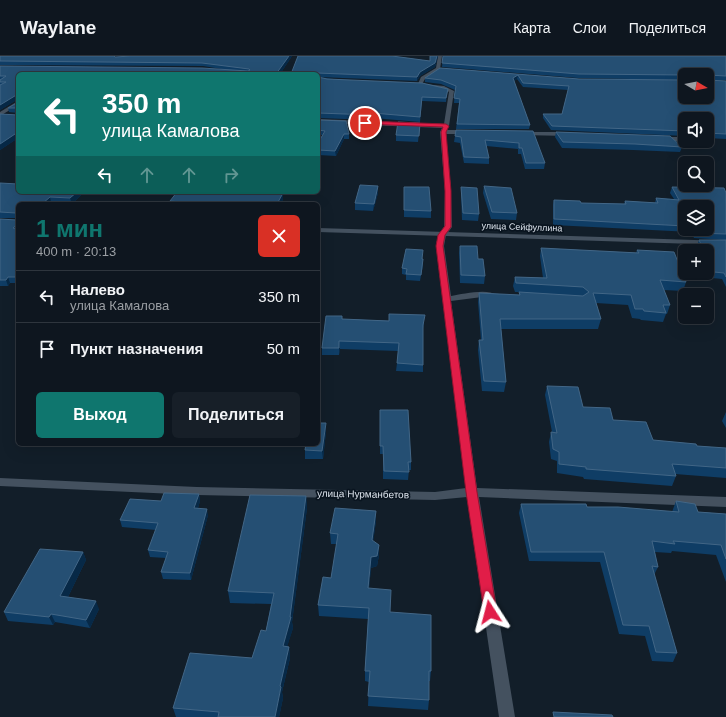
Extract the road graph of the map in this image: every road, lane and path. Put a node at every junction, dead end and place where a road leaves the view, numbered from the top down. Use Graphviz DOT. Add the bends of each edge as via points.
graph roads {
  1 [pos="440,56"];
  2 [pos="438,69"];
  3 [pos="446,69"];
  4 [pos="16,104"];
  5 [pos="0,115"];
  6 [pos="12,116"];
  7 [pos="320,121"];
  8 [pos="445,129"];
  9 [pos="474,132"];
  10 [pos="512,133"];
  11 [pos="579,135"];
  12 [pos="652,138"];
  13 [pos="678,139"];
  14 [pos="320,230"];
  15 [pos="442,235"];
  16 [pos="726,243"];
  17 [pos="498,295"];
  18 [pos="447,299"];
  19 [pos="0,482"];
  20 [pos="472,492"];
  21 [pos="726,502"];
  22 [pos="507,717"];
  1 -- 2 [label="street"];
  2 -- 3 [label="street"];
  2 -- 8 [label="street" via="415,85 444,87 452,91"];
  4 -- 5 [label="street"];
  5 -- 6 [label="street"];
  7 -- 8 [label="street"];
  8 -- 9 [label="street"];
  8 -- 15 [label="street" via="448,227"];
  10 -- 11 [label="street"];
  12 -- 13 [label="street"];
  14 -- 15 [label="street, улица Сейфуллина"];
  15 -- 16 [label="street, улица Сейфуллина"];
  15 -- 18 [label="street" via="440,246"];
  17 -- 18 [label="street" via="482,294"];
  18 -- 20 [label="street"];
  19 -- 20 [label="street, улица Нурманбетов" via="204,491 435,496"];
  20 -- 21 [label="street, улица Нурманбетов"];
  20 -- 22 [label="street"];
}
